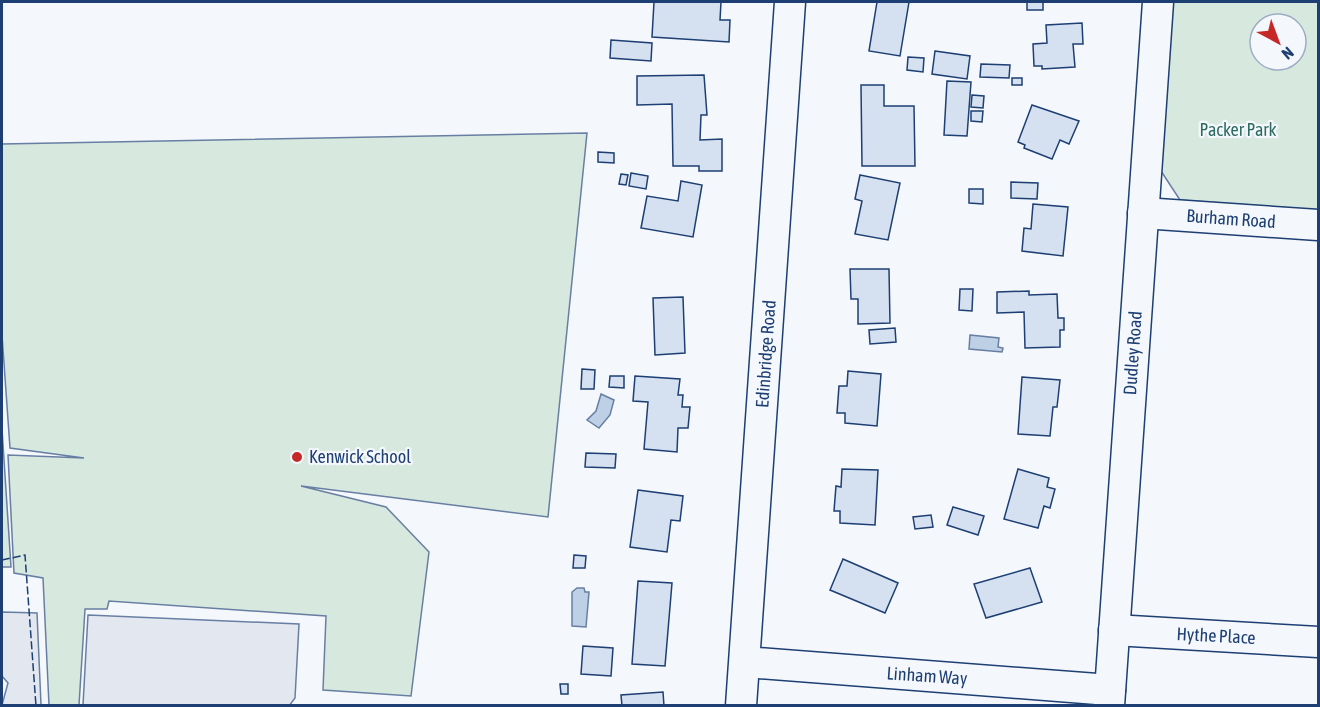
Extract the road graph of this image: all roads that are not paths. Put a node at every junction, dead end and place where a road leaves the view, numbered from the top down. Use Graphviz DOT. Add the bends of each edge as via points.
graph roads {
  1 [pos="790,2"];
  2 [pos="1158,2"];
  3 [pos="1143,213"];
  4 [pos="1318,225"];
  5 [pos="1114,630"];
  6 [pos="1318,642"];
  7 [pos="745,662"];
  8 [pos="1109,698"];
  9 [pos="741,705"];
  1 -- 7 [label="street, Edinbridge Road"];
  2 -- 3 [label="street, Dudley Road"];
  3 -- 4 [label="street, Burham Road"];
  3 -- 5 [label="street, Dudley Road"];
  5 -- 6 [label="street, Hythe Place"];
  5 -- 8 [label="street, Dudley Road"];
  7 -- 8 [label="street, Linham Way"];
  7 -- 9 [label="street, Edinbridge Road"];
}
